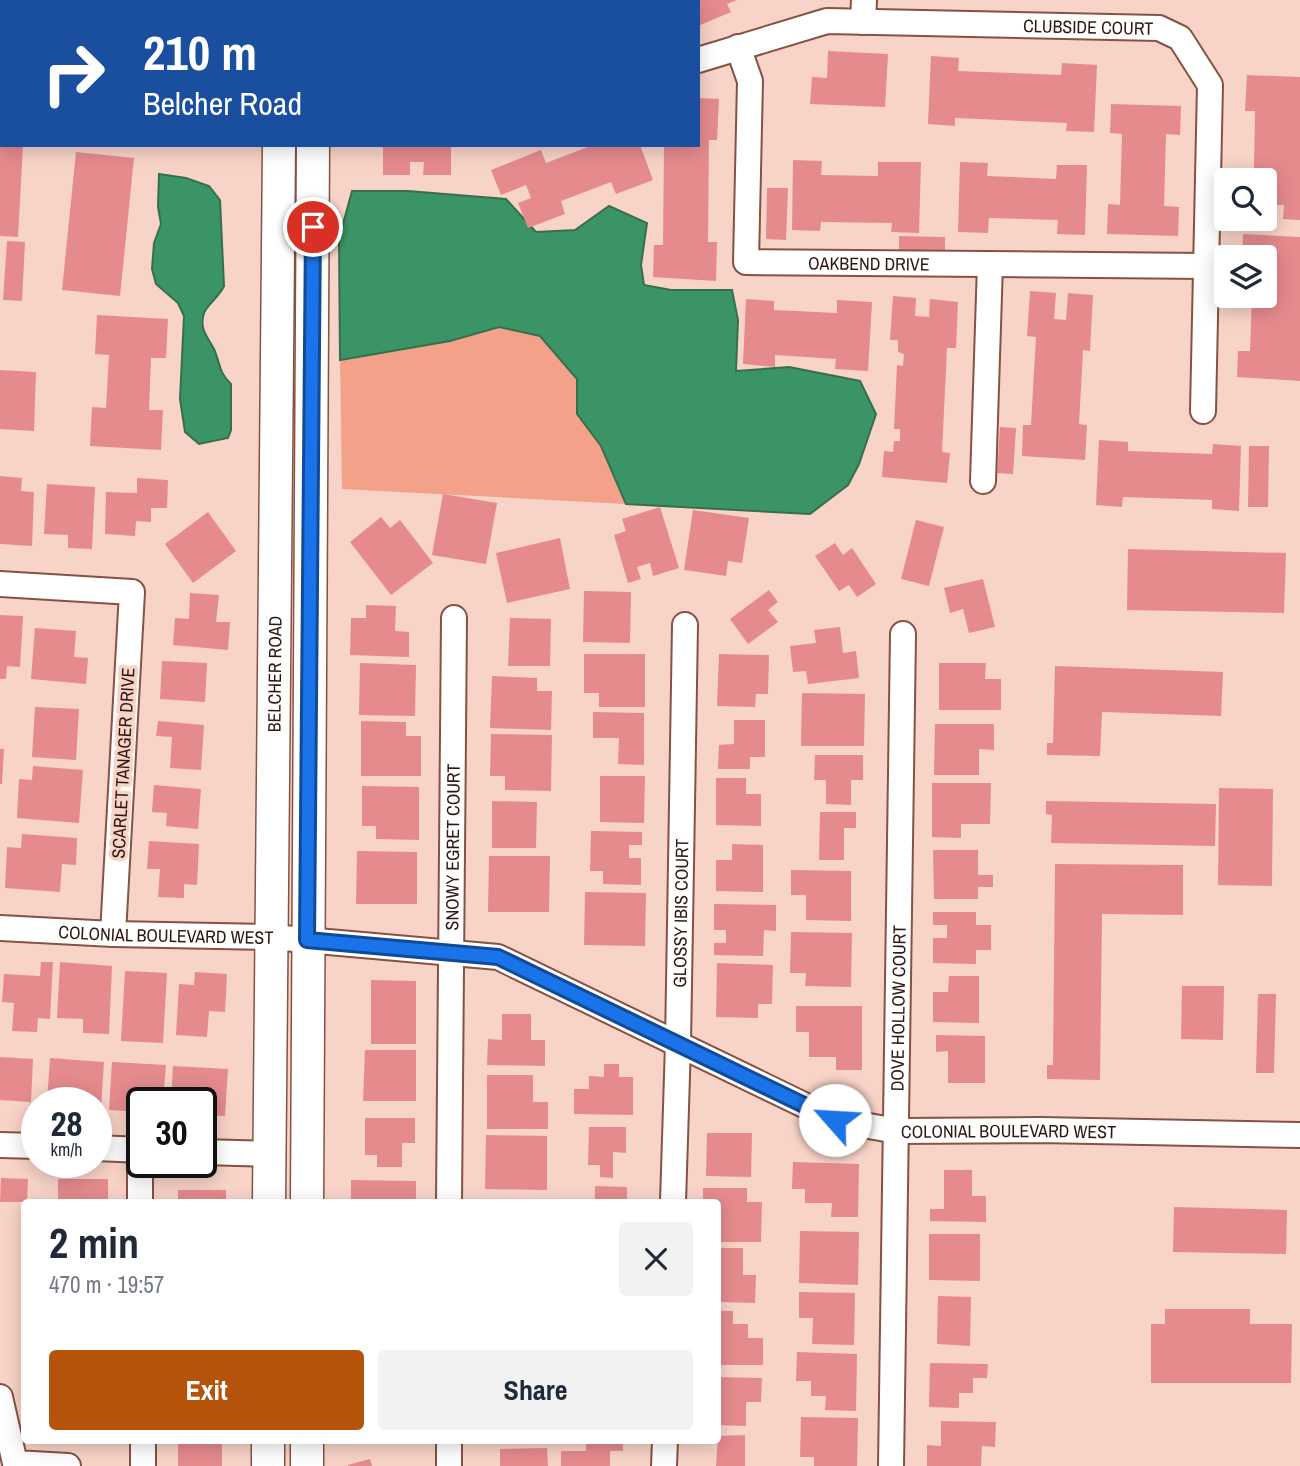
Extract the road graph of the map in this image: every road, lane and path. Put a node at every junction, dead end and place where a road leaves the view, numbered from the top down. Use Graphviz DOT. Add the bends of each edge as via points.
graph roads {
  1 [pos="827,10"];
  2 [pos="863,11"];
  3 [pos="738,47"];
  4 [pos="700,59"];
  5 [pos="279,147"];
  6 [pos="313,147"];
  7 [pos="990,264"];
  8 [pos="1206,267"];
  9 [pos="1203,411"];
  10 [pos="983,481"];
  11 [pos="0,584"];
  12 [pos="454,618"];
  13 [pos="685,625"];
  14 [pos="903,634"];
  15 [pos="0,928"];
  16 [pos="113,934"];
  17 [pos="272,937"];
  18 [pos="307,940"];
  19 [pos="450,952"];
  20 [pos="678,1044"];
  21 [pos="897,1131"];
  22 [pos="1300,1135"];
  23 [pos="0,1145"];
  24 [pos="21,1146"];
  25 [pos="217,1152"];
  26 [pos="269,1154"];
  27 [pos="140,1178"];
  28 [pos="140,1199"];
  29 [pos="269,1199"];
  30 [pos="307,1199"];
  31 [pos="449,1199"];
  32 [pos="673,1199"];
  33 [pos="0,1397"];
  34 [pos="143,1444"];
  35 [pos="268,1444"];
  36 [pos="307,1444"];
  37 [pos="449,1444"];
  38 [pos="665,1444"];
  39 [pos="68,1466"];
  40 [pos="143,1466"];
  41 [pos="268,1466"];
  42 [pos="307,1466"];
  43 [pos="449,1466"];
  44 [pos="664,1466"];
  45 [pos="891,1466"];
  1 -- 2 [label="street, CLUBSIDE COURT"];
  1 -- 3 [label="street, CLUBSIDE COURT"];
  2 -- 8 [label="street, CLUBSIDE COURT" via="1159,28 1180,38 1210,85"];
  3 -- 4 [label="street, CLUBSIDE COURT"];
  3 -- 7 [label="street, OAKBEND DRIVE" via="750,81 747,262"];
  5 -- 17 [label="main road, BELCHER ROAD"];
  6 -- 18 [label="main road, BELCHER ROAD"];
  7 -- 8 [label="street, OAKBEND DRIVE"];
  7 -- 10 [label="street"];
  8 -- 9 [label="street, CLUBSIDE COURT"];
  11 -- 16 [label="street, SCARLET TANAGER DRIVE" via="132,592"];
  12 -- 19 [label="street, SNOWY EGRET COURT"];
  13 -- 20 [label="street, GLOSSY IBIS COURT"];
  14 -- 21 [label="street, DOVE HOLLOW COURT"];
  15 -- 16 [label="street, COLONIAL BOULEVARD WEST"];
  16 -- 17 [label="street, COLONIAL BOULEVARD WEST"];
  17 -- 18 [label="street, COLONIAL BOULEVARD WEST"];
  17 -- 26 [label="main road, BELCHER ROAD"];
  18 -- 19 [label="street, COLONIAL BOULEVARD WEST"];
  18 -- 30 [label="main road, BELCHER ROAD"];
  19 -- 20 [label="street, COLONIAL BOULEVARD WEST" via="498,957"];
  19 -- 31 [label="street, SNOWY EGRET COURT"];
  20 -- 21 [label="street, COLONIAL BOULEVARD WEST" via="835,1120"];
  20 -- 32 [label="street, GLOSSY IBIS COURT"];
  21 -- 22 [label="street, COLONIAL BOULEVARD WEST"];
  21 -- 45 [label="street, DOVE HOLLOW COURT"];
  23 -- 24 [label="street"];
  25 -- 26 [label="street"];
  26 -- 29 [label="main road, BELCHER ROAD"];
  27 -- 28 [label="street"];
  33 -- 39 [label="street" via="15,1463"];
  34 -- 40 [label="street"];
  35 -- 41 [label="main road"];
  36 -- 42 [label="main road"];
  37 -- 43 [label="street"];
  38 -- 44 [label="street"];
}
